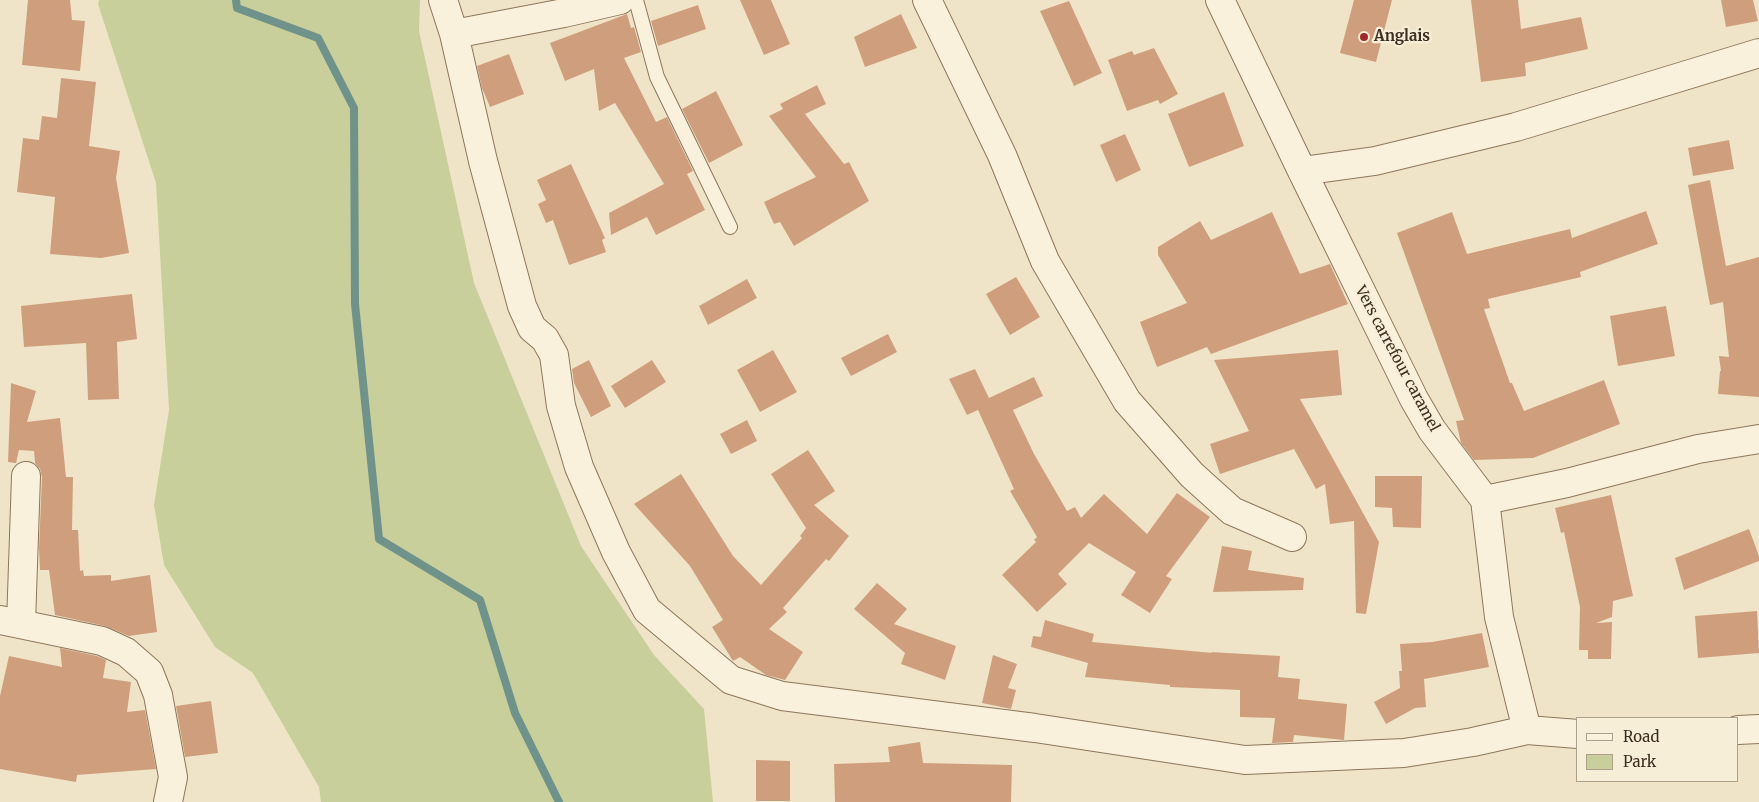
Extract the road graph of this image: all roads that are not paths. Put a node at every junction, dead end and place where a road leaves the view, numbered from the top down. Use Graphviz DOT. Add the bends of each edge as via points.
graph roads {
  1 [pos="443,0"];
  2 [pos="636,0"];
  3 [pos="927,0"];
  4 [pos="1220,0"];
  5 [pos="611,1"];
  6 [pos="454,34"];
  7 [pos="1759,53"];
  8 [pos="1302,171"];
  9 [pos="730,227"];
  10 [pos="1759,439"];
  11 [pos="26,476"];
  12 [pos="1485,500"];
  13 [pos="1292,537"];
  14 [pos="11,622"];
  15 [pos="1759,729"];
  16 [pos="1527,730"];
  17 [pos="1739,730"];
  18 [pos="1576,734"];
  19 [pos="168,802"];
  1 -- 6 [label="street"];
  2 -- 9 [label="lane" via="657,77"];
  3 -- 13 [label="street" via="1002,155 1045,261 1127,401 1192,475 1232,511"];
  4 -- 8 [label="street, Vers carrefour caramel"];
  5 -- 6 [label="street"];
  6 -- 16 [label="street" via="483,161 522,306 532,328 545,339 554,355 561,406 580,467 616,552 647,610 731,680 782,696 1035,728 1245,760 1404,752"];
  7 -- 8 [label="street" via="1516,126 1375,161"];
  8 -- 12 [label="street, Vers carrefour caramel" via="1414,399 1432,430"];
  10 -- 12 [label="street" via="1698,449 1566,484"];
  11 -- 14 [label="street"];
  12 -- 16 [label="street" via="1499,617"];
  14 -- 19 [label="street" via="102,641 126,652 149,672 158,695 173,777"];
  15 -- 17 [label="street"];
  16 -- 18 [label="street"];
}
